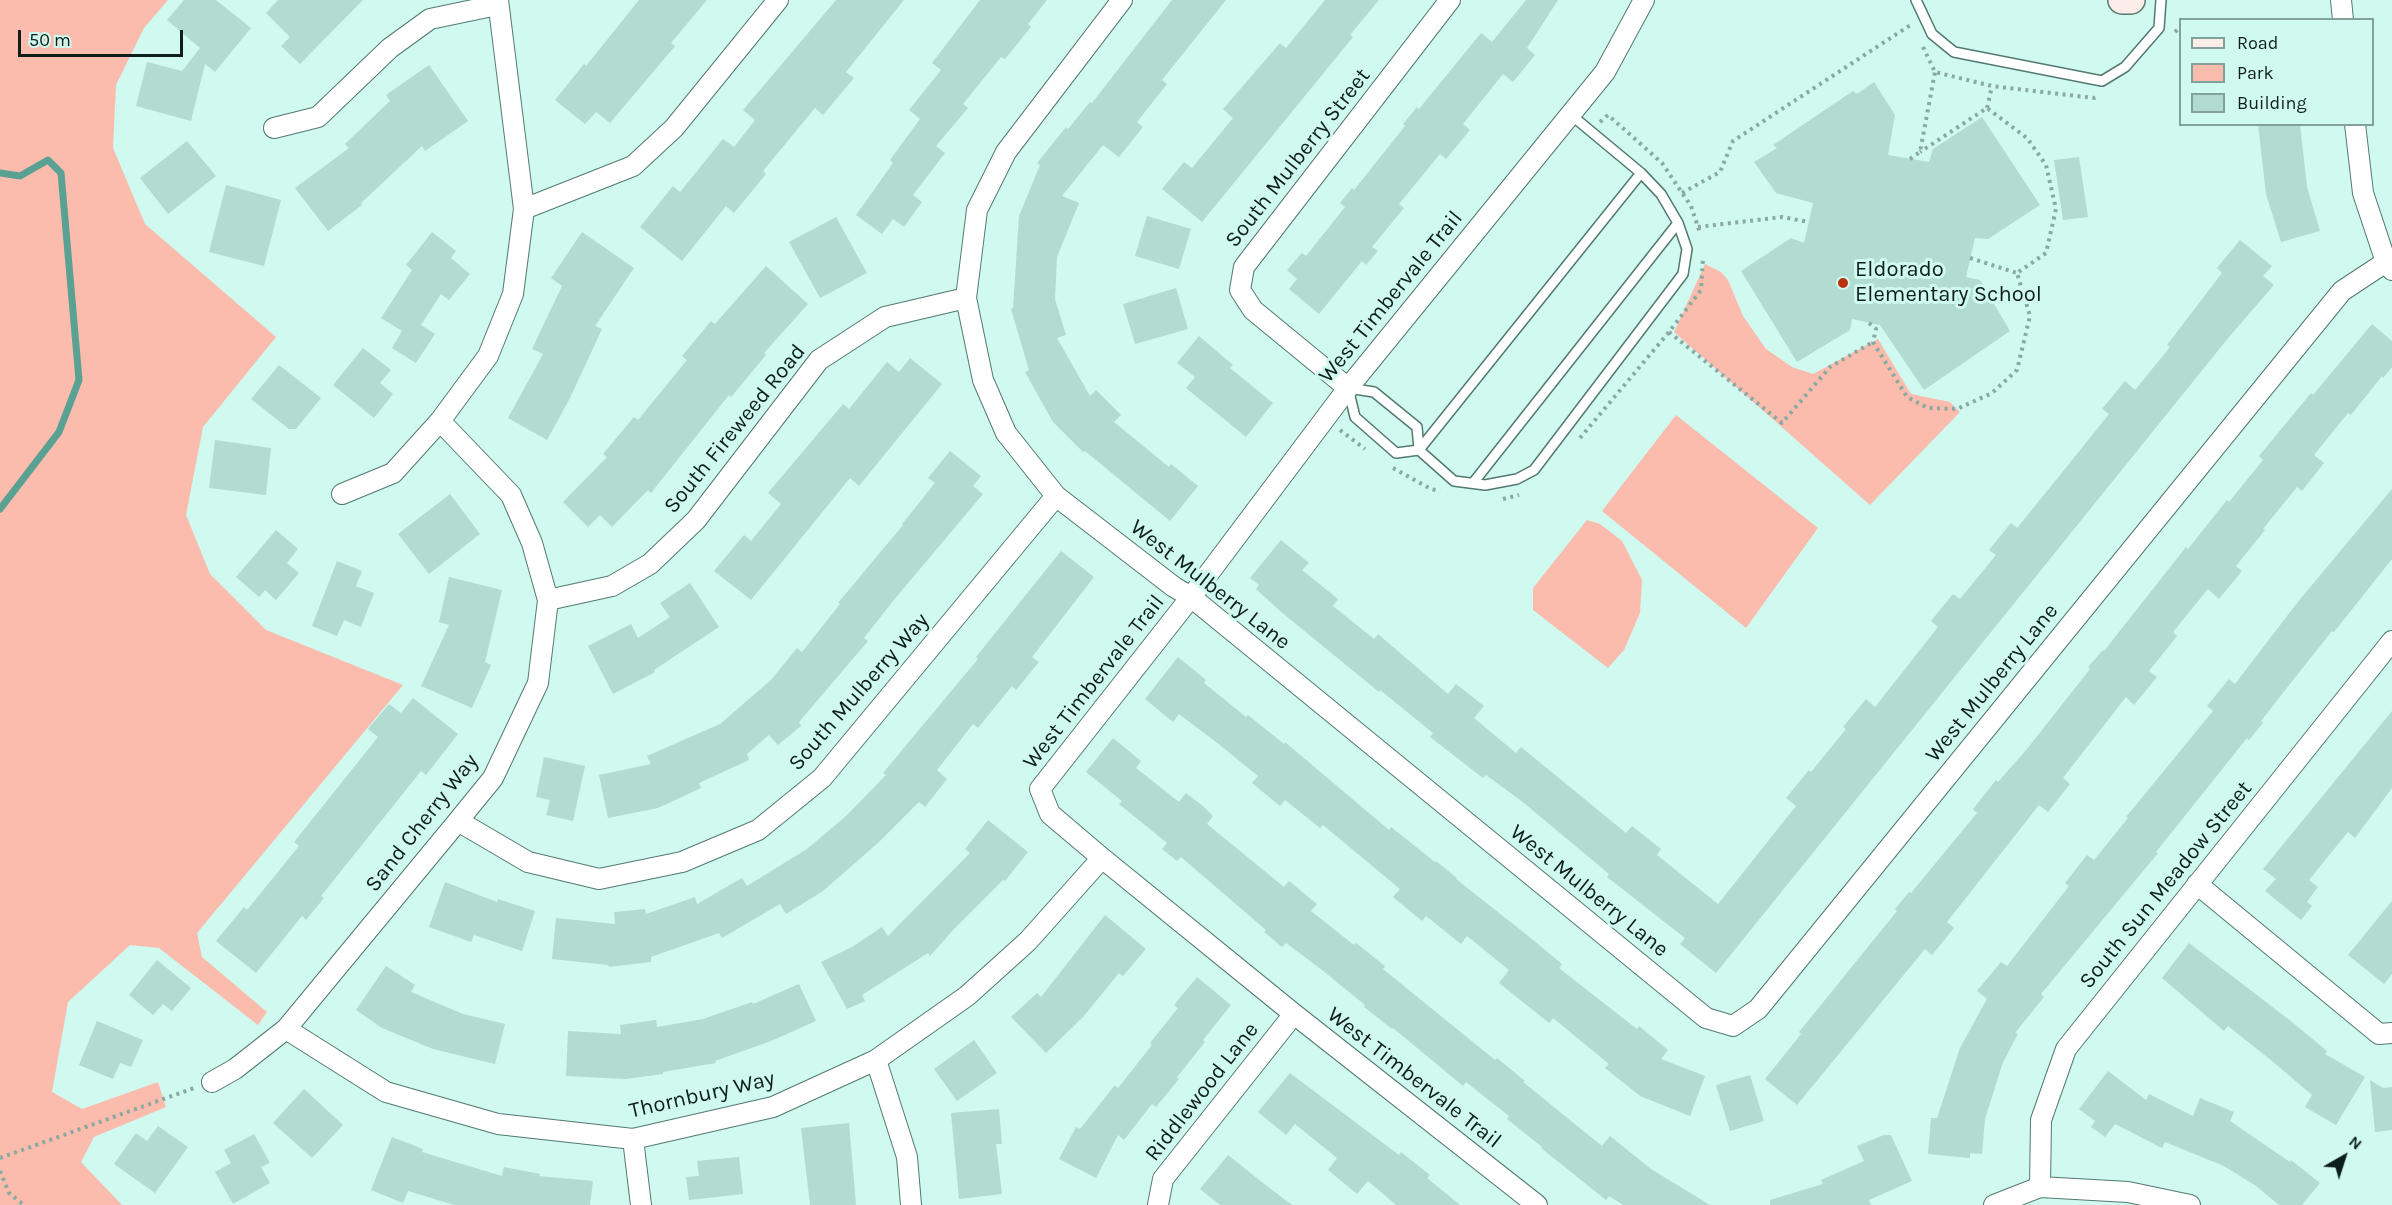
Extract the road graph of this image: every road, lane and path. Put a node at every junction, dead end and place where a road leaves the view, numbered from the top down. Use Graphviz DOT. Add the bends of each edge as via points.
graph roads {
  1 [pos="778,0"];
  2 [pos="1122,0"];
  3 [pos="1450,0"];
  4 [pos="1644,0"];
  5 [pos="1916,0"];
  6 [pos="2122,0"];
  7 [pos="2131,0"];
  8 [pos="2161,0"];
  9 [pos="2341,0"];
  10 [pos="498,2"];
  11 [pos="2343,18"];
  12 [pos="1912,24"];
  13 [pos="1935,72"];
  14 [pos="1992,86"];
  15 [pos="1987,108"];
  16 [pos="1570,114"];
  17 [pos="2355,126"];
  18 [pos="274,128"];
  19 [pos="1920,152"];
  20 [pos="1910,159"];
  21 [pos="1641,173"];
  22 [pos="1683,193"];
  23 [pos="524,209"];
  24 [pos="1809,222"];
  25 [pos="1678,223"];
  26 [pos="1698,227"];
  27 [pos="1970,258"];
  28 [pos="2389,266"];
  29 [pos="2017,273"];
  30 [pos="966,298"];
  31 [pos="1869,323"];
  32 [pos="1669,332"];
  33 [pos="1873,342"];
  34 [pos="1348,388"];
  35 [pos="440,421"];
  36 [pos="1419,450"];
  37 [pos="1473,483"];
  38 [pos="342,494"];
  39 [pos="1056,496"];
  40 [pos="1191,597"];
  41 [pos="548,600"];
  42 [pos="2392,641"];
  43 [pos="458,821"];
  44 [pos="1102,858"];
  45 [pos="2197,884"];
  46 [pos="1294,1014"];
  47 [pos="286,1029"];
  48 [pos="2392,1033"];
  49 [pos="876,1060"];
  50 [pos="212,1082"];
  51 [pos="633,1139"];
  52 [pos="0,1158"];
  53 [pos="0,1171"];
  54 [pos="2040,1186"];
  55 [pos="24,1205"];
  56 [pos="640,1205"];
  57 [pos="911,1205"];
  58 [pos="1158,1205"];
  59 [pos="1537,1205"];
  60 [pos="1994,1205"];
  61 [pos="2190,1205"];
  1 -- 23 [label="street" via="674,128 633,166"];
  2 -- 30 [label="street, West Mulberry Lane" via="1006,152 977,210"];
  3 -- 34 [label="street, South Mulberry Street" via="1244,267 1240,290 1253,310"];
  4 -- 16 [label="street, West Timbervale Trail" via="1605,72"];
  5 -- 8 [label="lane" via="1932,34 1954,52 2102,81 2125,67 2160,28"];
  6 -- 7 [label="street"];
  9 -- 11 [label="street"];
  10 -- 18 [label="street" via="430,19 390,48 318,117"];
  10 -- 23 [label="street"];
  12 -- 22 [label="path" via="1733,141 1720,172"];
  13 -- 19 [label="path"];
  14 -- 15 [label="path"];
  15 -- 19 [label="path"];
  15 -- 29 [label="path" via="2027,138 2046,165 2056,209 2046,253"];
  16 -- 21 [label="lane"];
  16 -- 34 [label="street, West Timbervale Trail"];
  17 -- 28 [label="street" via="2363,193"];
  19 -- 20 [label="path"];
  21 -- 25 [label="lane" via="1661,194"];
  21 -- 36 [label="lane"];
  23 -- 35 [label="street" via="513,294 488,356"];
  24 -- 26 [label="path" via="1782,217"];
  25 -- 37 [label="lane"];
  25 -- 37 [label="lane" via="1687,249 1683,274 1534,470 1517,479 1485,485"];
  27 -- 29 [label="path"];
  28 -- 40 [label="street, West Mulberry Lane" via="2342,291 1758,1009 1733,1026 1706,1018"];
  29 -- 33 [label="path" via="2030,316 2017,370 1992,393 1957,410 1928,408 1907,397"];
  30 -- 39 [label="street, West Mulberry Lane" via="983,380 1006,433"];
  30 -- 41 [label="street, South Fireweed Road" via="885,317 819,360 696,520 650,564 612,586"];
  31 -- 33 [label="path" via="1876,329"];
  32 -- 33 [label="path" via="1782,423 1830,367"];
  34 -- 36 [label="lane" via="1374,392 1417,427"];
  34 -- 36 [label="lane" via="1355,417 1396,453"];
  34 -- 40 [label="street, West Timbervale Trail"];
  35 -- 38 [label="street" via="393,473"];
  35 -- 41 [label="street, Sand Cherry Way" via="511,495 532,543"];
  36 -- 37 [label="lane" via="1454,481"];
  39 -- 40 [label="street, West Mulberry Lane"];
  39 -- 43 [label="street, South Mulberry Way" via="822,778 758,830 682,862 599,879 528,862"];
  40 -- 44 [label="street, West Timbervale Trail" via="1040,789 1050,814"];
  41 -- 43 [label="street, Sand Cherry Way" via="538,683 493,778"];
  42 -- 45 [label="street, South Sun Meadow Street"];
  43 -- 47 [label="street, Sand Cherry Way"];
  44 -- 46 [label="street, West Timbervale Trail"];
  44 -- 49 [label="street, Thornbury Way" via="1028,941 967,996"];
  45 -- 48 [label="street" via="2379,1034"];
  45 -- 54 [label="street, South Sun Meadow Street" via="2066,1049 2041,1120"];
  46 -- 58 [label="street, Riddlewood Lane" via="1163,1179"];
  46 -- 59 [label="street, West Timbervale Trail"];
  47 -- 50 [label="street, Sand Cherry Way"];
  47 -- 51 [label="street, Thornbury Way" via="386,1092 498,1124"];
  49 -- 51 [label="street, Thornbury Way" via="773,1107"];
  49 -- 57 [label="street" via="907,1157"];
  50 -- 52 [label="path"];
  51 -- 56 [label="street"];
  53 -- 55 [label="path" via="9,1193"];
  54 -- 60 [label="street"];
  54 -- 61 [label="street" via="2128,1192"];
}
